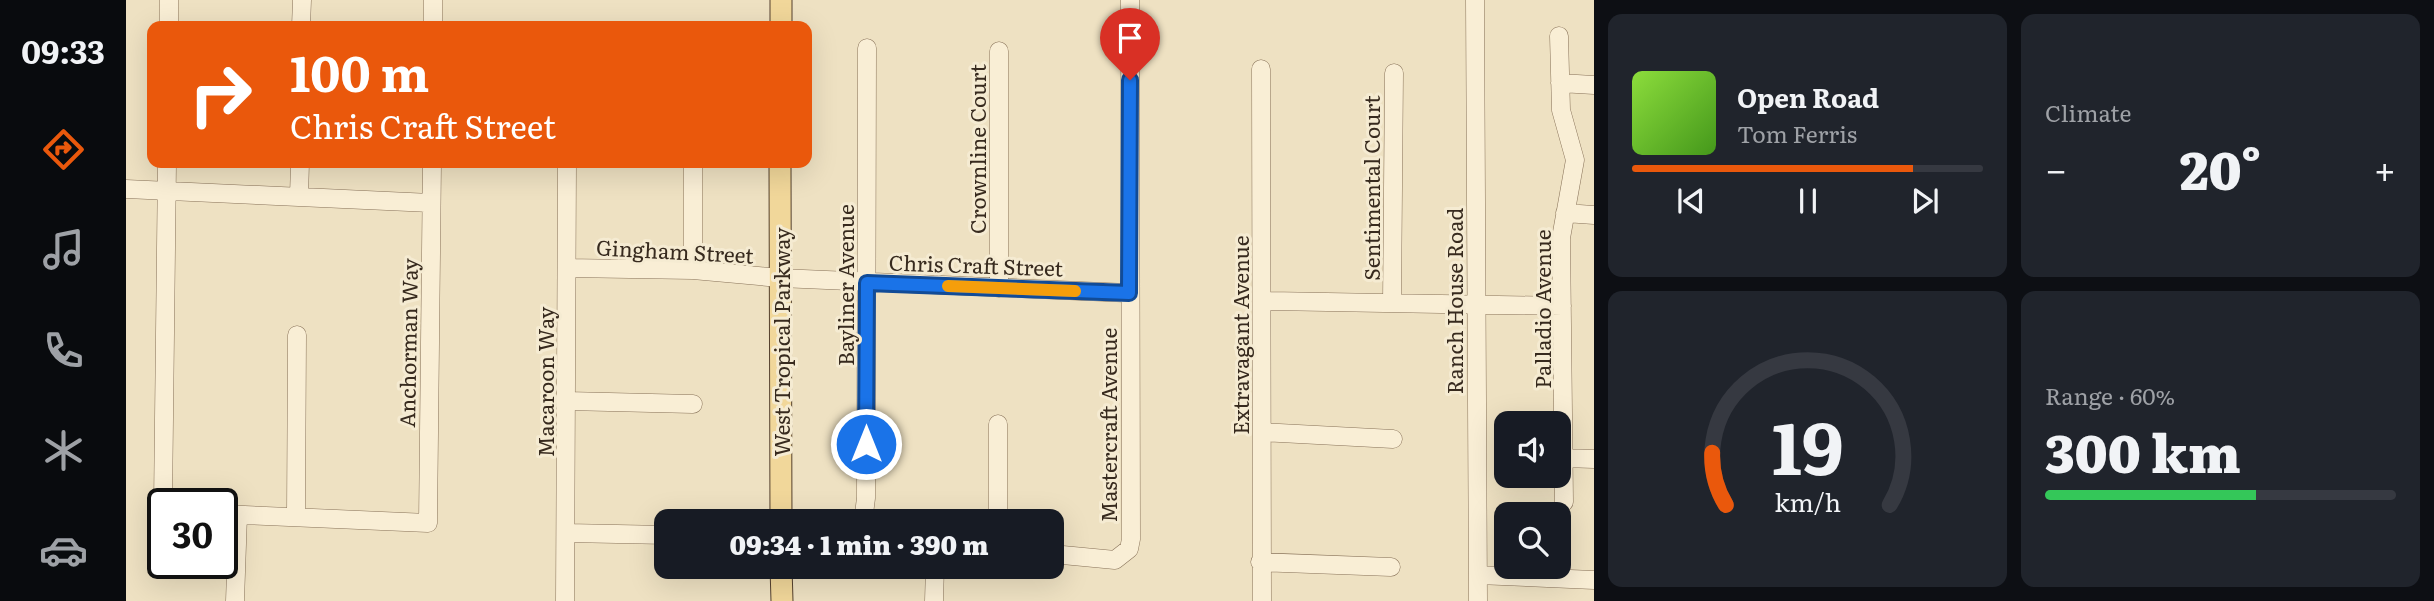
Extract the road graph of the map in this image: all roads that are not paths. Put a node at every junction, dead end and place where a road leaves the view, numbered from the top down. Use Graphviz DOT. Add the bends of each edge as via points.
graph roads {
  1 [pos="169,0"];
  2 [pos="302,0"];
  3 [pos="433,0"];
  4 [pos="781,0"];
  5 [pos="1130,0"];
  6 [pos="1475,0"];
  7 [pos="169,21"];
  8 [pos="301,21"];
  9 [pos="433,21"];
  10 [pos="781,21"];
  11 [pos="1559,36"];
  12 [pos="867,48"];
  13 [pos="999,51"];
  14 [pos="1261,69"];
  15 [pos="1394,73"];
  16 [pos="1560,83"];
  17 [pos="1594,85"];
  18 [pos="167,168"];
  19 [pos="300,168"];
  20 [pos="432,168"];
  21 [pos="566,168"];
  22 [pos="693,168"];
  23 [pos="780,168"];
  24 [pos="126,189"];
  25 [pos="167,190"];
  26 [pos="299,196"];
  27 [pos="431,203"];
  28 [pos="1565,212"];
  29 [pos="1594,215"];
  30 [pos="568,268"];
  31 [pos="693,270"];
  32 [pos="780,278"];
  33 [pos="867,283"];
  34 [pos="999,288"];
  35 [pos="1129,293"];
  36 [pos="1263,301"];
  37 [pos="1392,303"];
  38 [pos="1475,304"];
  39 [pos="1562,306"];
  40 [pos="297,335"];
  41 [pos="567,401"];
  42 [pos="694,404"];
  43 [pos="1563,411"];
  44 [pos="998,424"];
  45 [pos="1262,432"];
  46 [pos="1393,439"];
  47 [pos="1571,458"];
  48 [pos="1594,459"];
  49 [pos="163,488"];
  50 [pos="1564,488"];
  51 [pos="1564,502"];
  52 [pos="781,509"];
  53 [pos="865,509"];
  54 [pos="998,509"];
  55 [pos="238,514"];
  56 [pos="296,517"];
  57 [pos="567,533"];
  58 [pos="654,535"];
  59 [pos="1064,555"];
  60 [pos="1261,562"];
  61 [pos="1391,567"];
  62 [pos="1478,575"];
  63 [pos="234,579"];
  64 [pos="781,579"];
  65 [pos="935,579"];
  66 [pos="1594,580"];
  67 [pos="235,601"];
  68 [pos="565,601"];
  69 [pos="782,601"];
  70 [pos="934,601"];
  71 [pos="1262,601"];
  72 [pos="1478,601"];
  1 -- 7 [label="street"];
  2 -- 8 [label="street"];
  3 -- 9 [label="street"];
  4 -- 10 [label="main road"];
  5 -- 35 [label="street, Mastercraft Avenue"];
  6 -- 38 [label="street, Ranch House Road"];
  11 -- 16 [label="street, Palladio Avenue"];
  12 -- 33 [label="street, Bayliner Avenue"];
  13 -- 34 [label="street, Crownline Court"];
  14 -- 36 [label="street, Extravagant Avenue"];
  15 -- 37 [label="street, Sentimental Court"];
  16 -- 17 [label="street"];
  16 -- 28 [label="street, Palladio Avenue" via="1561,110 1575,160"];
  18 -- 25 [label="street"];
  19 -- 26 [label="street"];
  20 -- 27 [label="street, Anchorman Way"];
  21 -- 30 [label="street, Macaroon Way"];
  22 -- 31 [label="street"];
  23 -- 32 [label="main road, West Tropical Parkway"];
  24 -- 25 [label="street"];
  25 -- 26 [label="street"];
  25 -- 49 [label="street"];
  26 -- 27 [label="street"];
  27 -- 56 [label="street, Anchorman Way" via="428,523"];
  28 -- 29 [label="street"];
  28 -- 39 [label="street, Palladio Avenue"];
  30 -- 31 [label="street, Gingham Street"];
  30 -- 41 [label="street, Macaroon Way"];
  31 -- 32 [label="street, Gingham Street"];
  32 -- 33 [label="street, Chris Craft Street"];
  32 -- 52 [label="main road, West Tropical Parkway"];
  33 -- 34 [label="street, Chris Craft Street"];
  33 -- 53 [label="street, Bayliner Avenue"];
  34 -- 35 [label="street, Chris Craft Street"];
  35 -- 59 [label="street, Mastercraft Avenue" via="1131,539 1124,554 1115,560"];
  36 -- 37 [label="street"];
  36 -- 45 [label="street, Extravagant Avenue"];
  37 -- 38 [label="street"];
  38 -- 39 [label="street"];
  38 -- 62 [label="street, Ranch House Road"];
  39 -- 43 [label="street, Palladio Avenue"];
  40 -- 56 [label="street"];
  41 -- 42 [label="street"];
  41 -- 57 [label="street, Macaroon Way"];
  44 -- 54 [label="street"];
  45 -- 46 [label="street"];
  45 -- 60 [label="street, Extravagant Avenue"];
  47 -- 48 [label="street"];
  50 -- 51 [label="street, Palladio Avenue"];
  55 -- 56 [label="street"];
  57 -- 58 [label="street"];
  57 -- 68 [label="street, Macaroon Way"];
  60 -- 61 [label="street"];
  60 -- 71 [label="street, Extravagant Avenue"];
  62 -- 66 [label="street"];
  62 -- 72 [label="street, Ranch House Road"];
  63 -- 67 [label="street"];
  64 -- 69 [label="main road"];
  65 -- 70 [label="street"];
}
